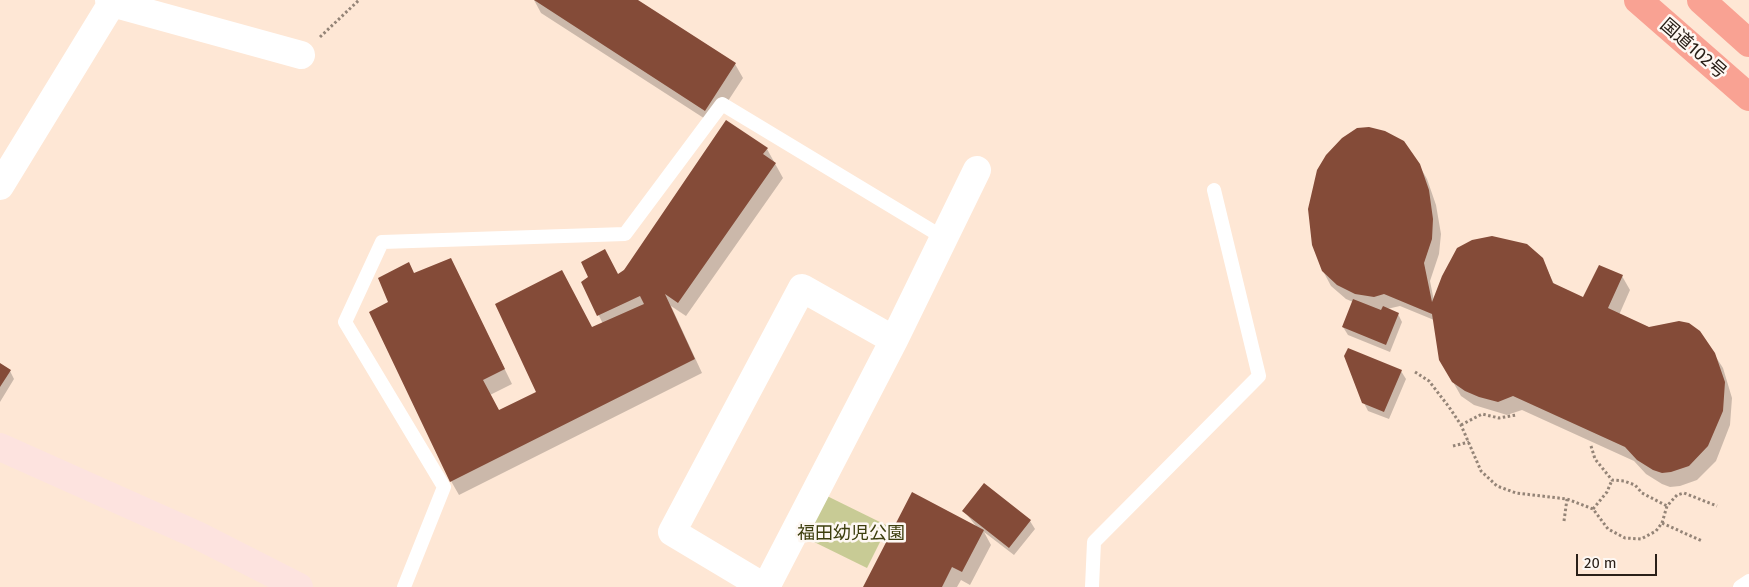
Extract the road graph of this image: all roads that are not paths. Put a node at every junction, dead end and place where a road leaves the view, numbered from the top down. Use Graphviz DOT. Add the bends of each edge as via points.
graph roads {
  1 [pos="1638,0"];
  2 [pos="1701,0"];
  3 [pos="111,1"];
  4 [pos="1749,43"];
  5 [pos="301,55"];
  6 [pos="1749,98"];
  7 [pos="977,170"];
  8 [pos="0,186"];
  9 [pos="1214,190"];
  10 [pos="944,238"];
  11 [pos="894,340"];
  12 [pos="0,447"];
  13 [pos="1749,581"];
  14 [pos="299,587"];
  15 [pos="404,587"];
  16 [pos="765,587"];
  17 [pos="1092,587"];
  18 [pos="1740,587"];
  1 -- 6 [label="highway, 国道102号"];
  2 -- 4 [label="highway"];
  3 -- 5 [label="street"];
  3 -- 8 [label="street"];
  7 -- 10 [label="street"];
  9 -- 17 [label="lane" via="1259,376 1094,542"];
  10 -- 11 [label="street"];
  10 -- 15 [label="lane" via="722,104 625,234 382,242 345,322 444,487"];
  11 -- 16 [label="street"];
  11 -- 16 [label="street" via="802,288 672,532"];
  12 -- 14 [label="street" via="198,535"];
  13 -- 18 [label="lane"];
}
